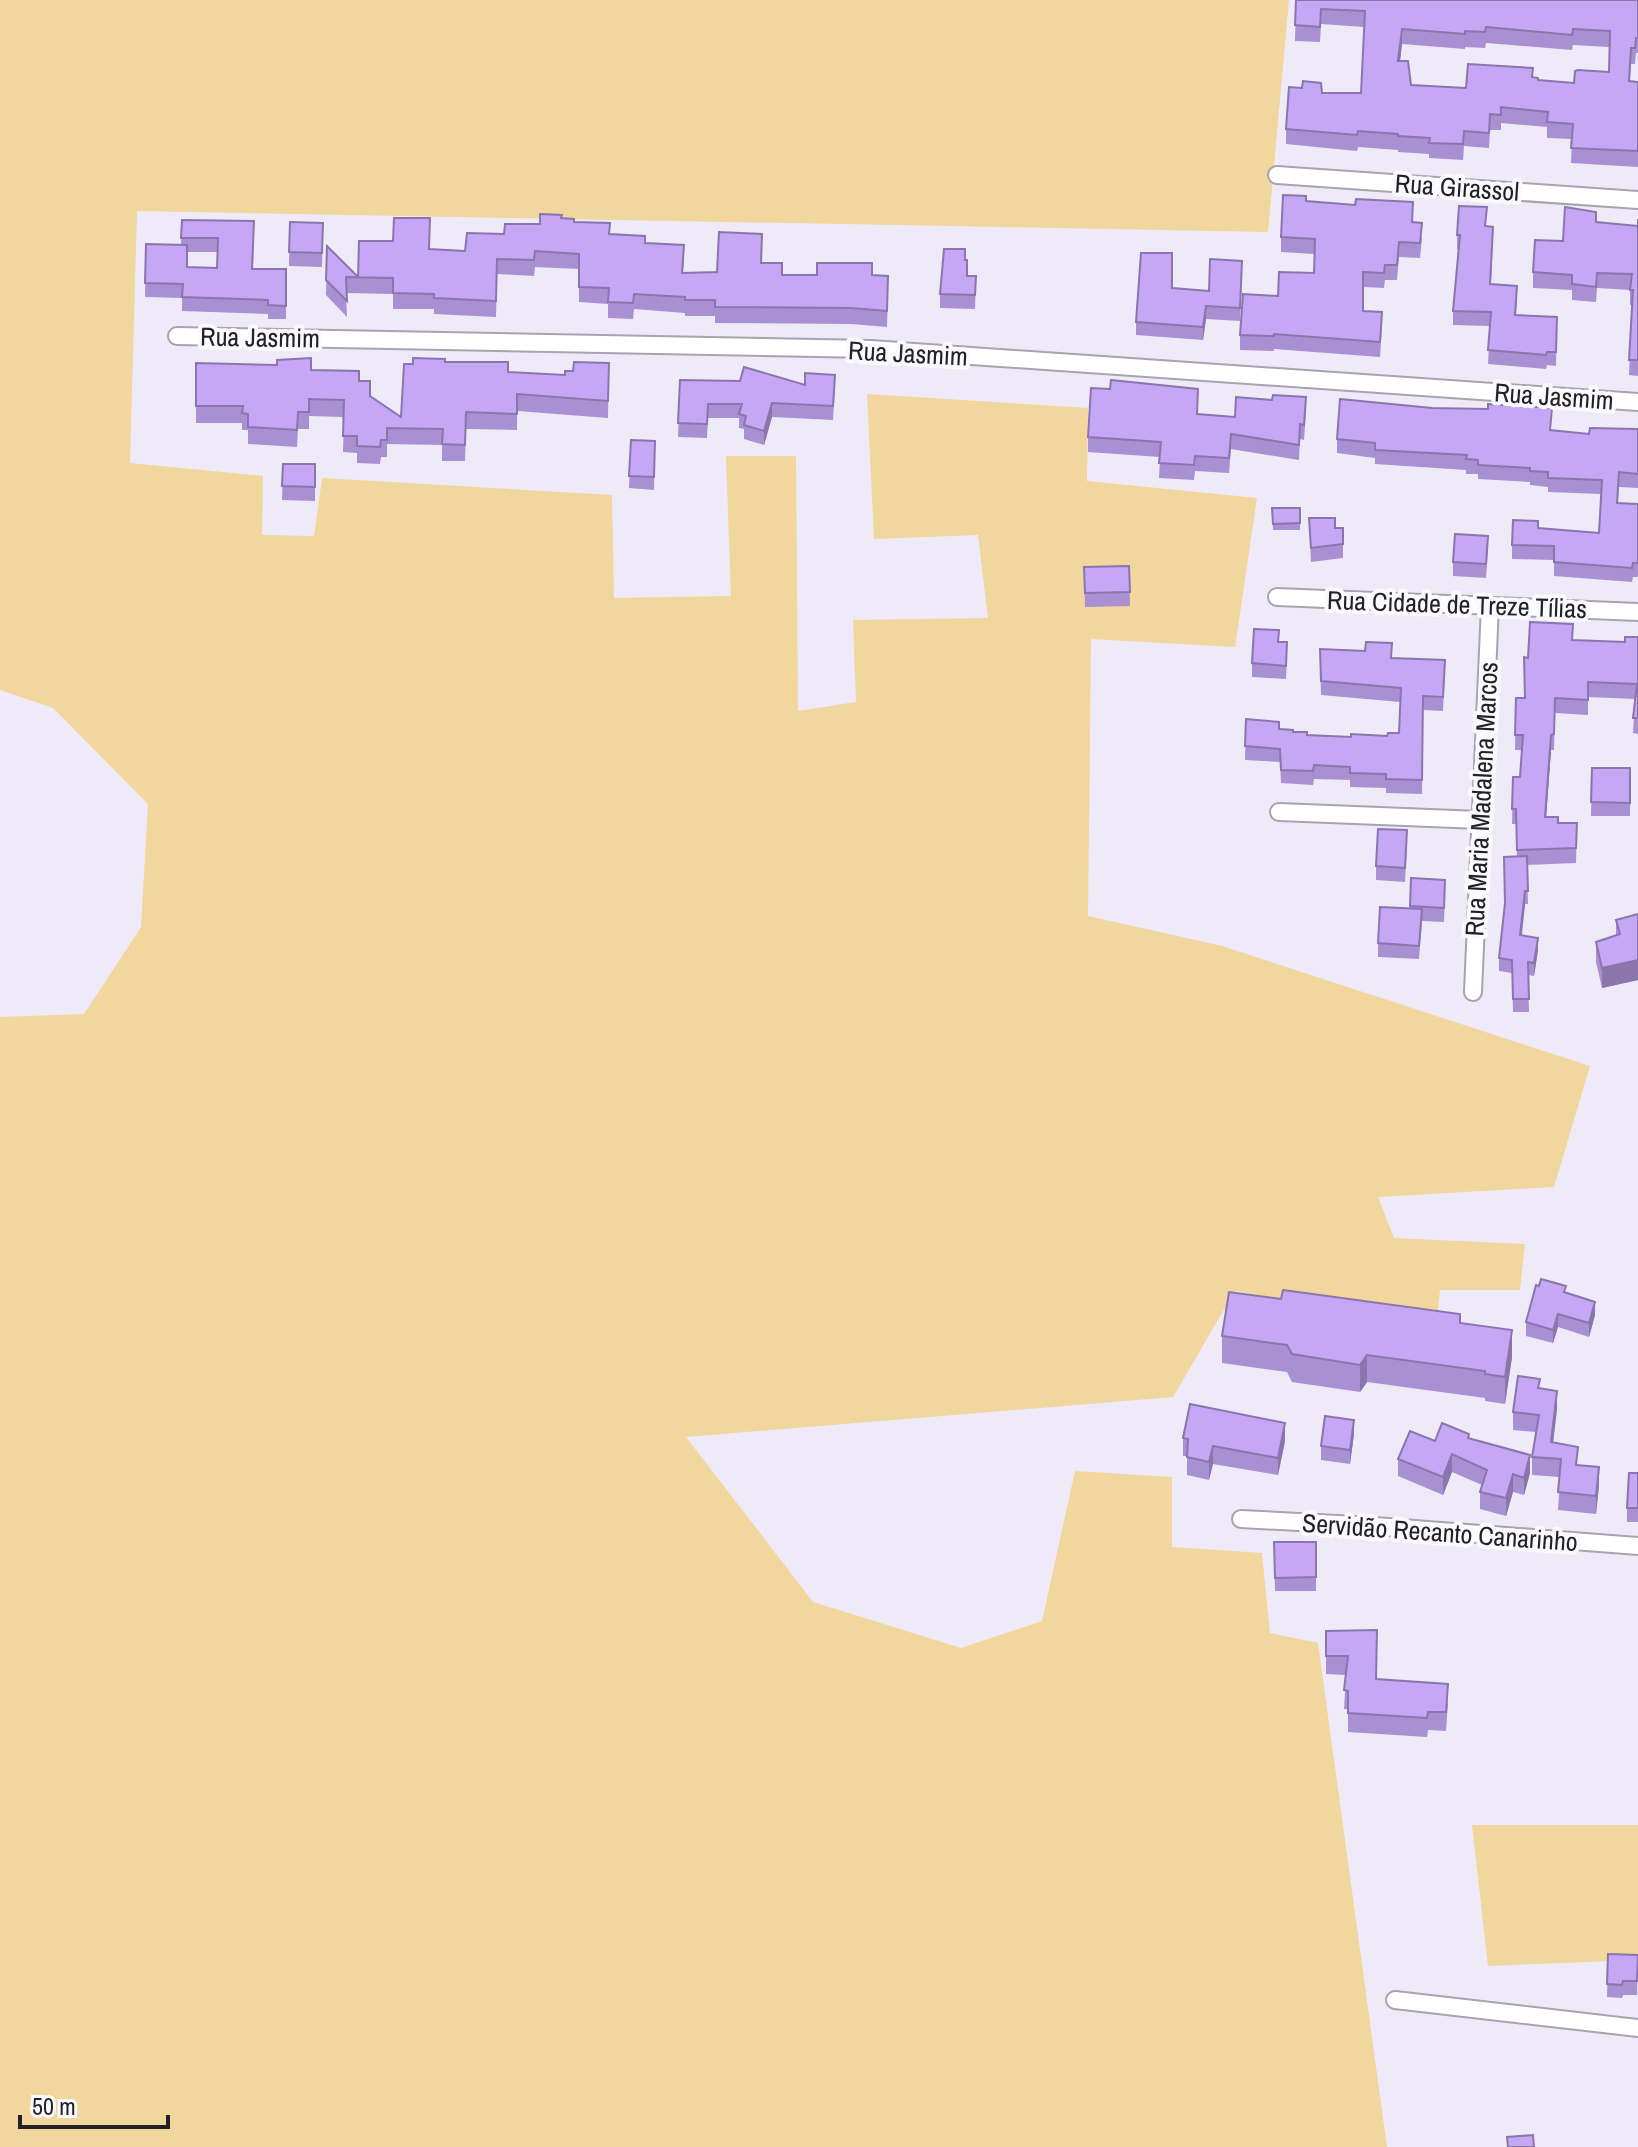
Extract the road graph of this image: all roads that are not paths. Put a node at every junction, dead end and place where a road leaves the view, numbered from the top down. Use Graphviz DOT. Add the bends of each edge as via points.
graph roads {
  1 [pos="1277,175"];
  2 [pos="1638,200"];
  3 [pos="177,336"];
  4 [pos="1638,402"];
  5 [pos="1277,597"];
  6 [pos="1490,606"];
  7 [pos="1638,612"];
  8 [pos="1279,812"];
  9 [pos="1480,820"];
  10 [pos="1473,992"];
  11 [pos="1241,1519"];
  12 [pos="1638,1546"];
  13 [pos="1395,2000"];
  14 [pos="1638,2028"];
  1 -- 2 [label="street, Rua Girassol"];
  3 -- 4 [label="street, Rua Jasmim" via="871,349"];
  5 -- 6 [label="street, Rua Cidade de Treze Tílias"];
  6 -- 7 [label="street, Rua Cidade de Treze Tílias"];
  6 -- 9 [label="street, Rua Maria Madalena Marcos"];
  8 -- 9 [label="street"];
  9 -- 10 [label="street, Rua Maria Madalena Marcos"];
  11 -- 12 [label="street, Servidão Recanto Canarinho"];
  13 -- 14 [label="street"];
}
